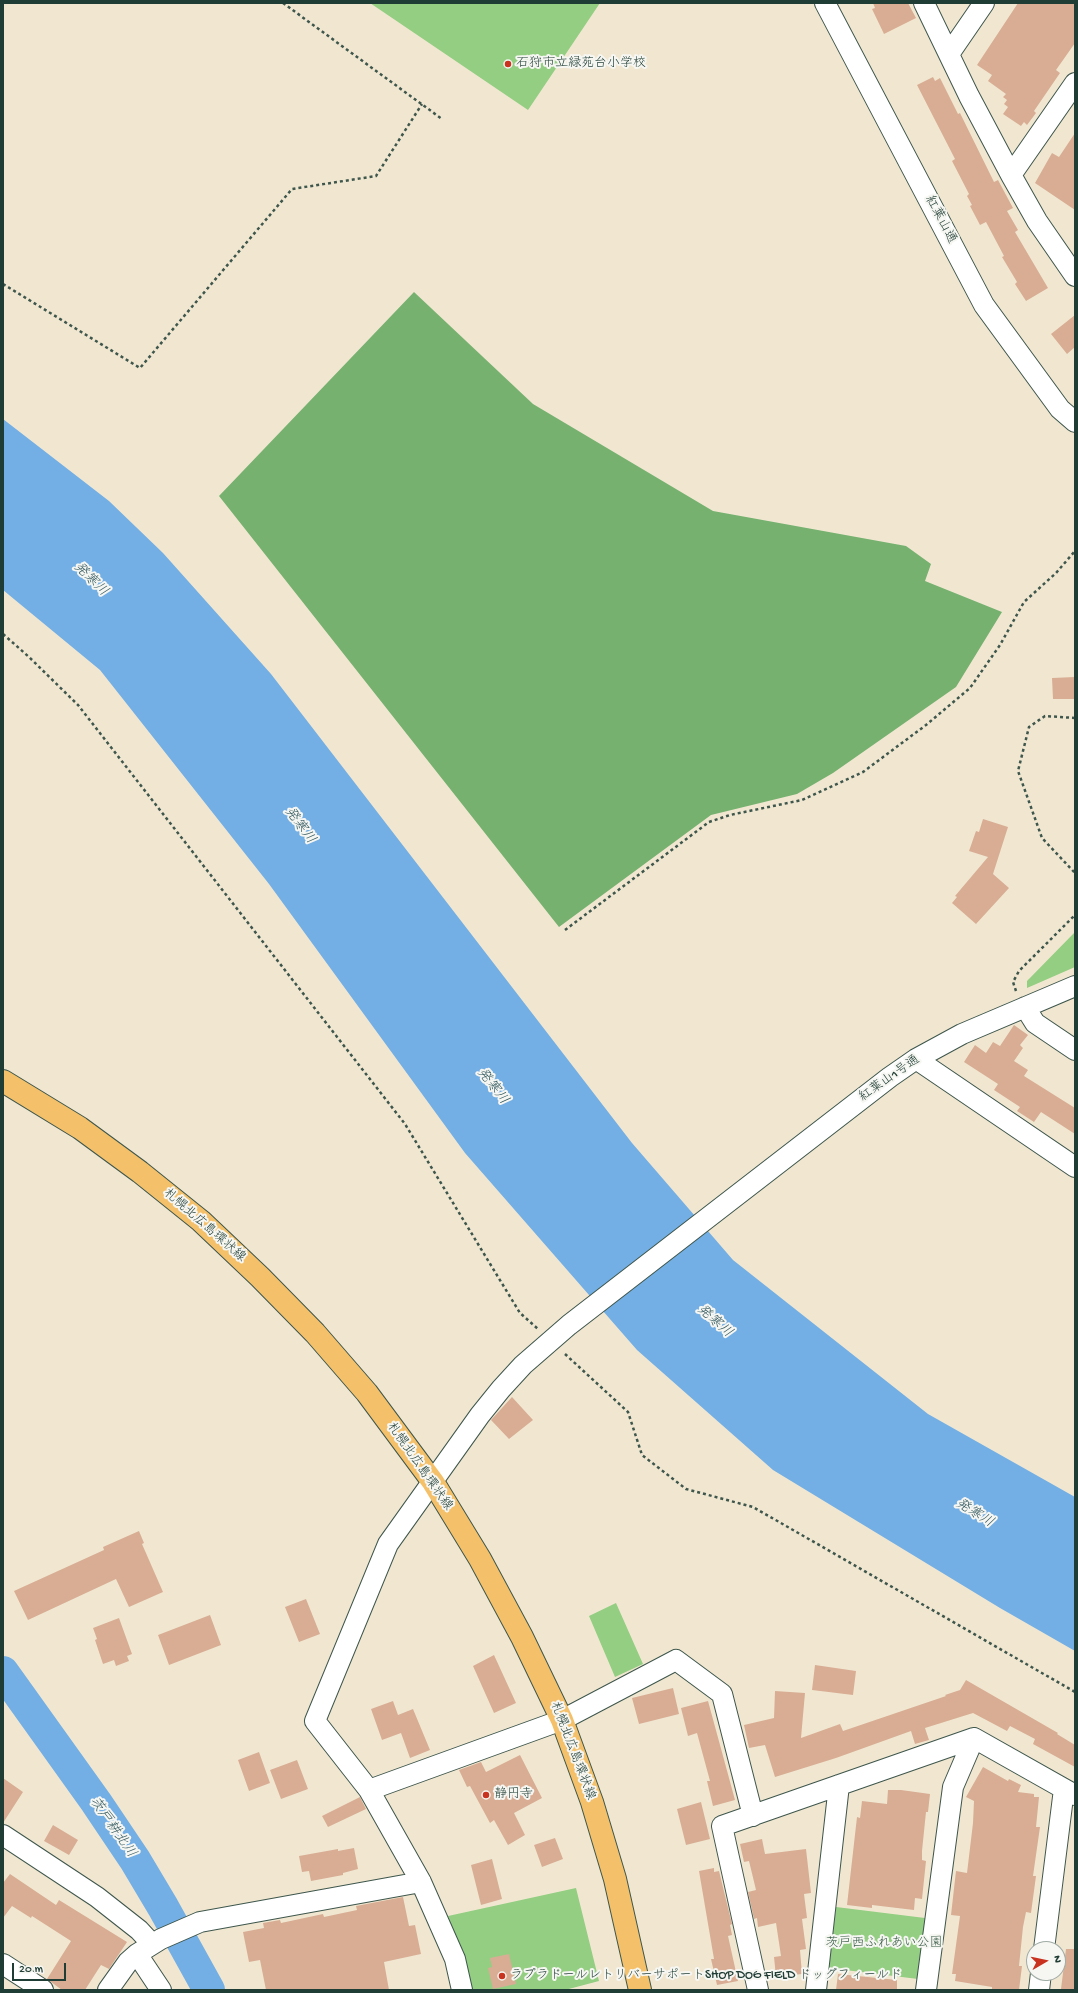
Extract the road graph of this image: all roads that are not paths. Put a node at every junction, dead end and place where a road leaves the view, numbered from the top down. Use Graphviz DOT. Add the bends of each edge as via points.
graph roads {
  1 [pos="924,3"];
  2 [pos="984,3"];
  3 [pos="829,5"];
  4 [pos="949,54"];
  5 [pos="1075,83"];
  6 [pos="1011,175"];
  7 [pos="1075,276"];
  8 [pos="1075,422"];
  9 [pos="1075,986"];
  10 [pos="1021,999"];
  11 [pos="1075,1050"];
  12 [pos="916,1059"];
  13 [pos="3,1081"];
  14 [pos="1075,1166"];
  15 [pos="433,1482"];
  16 [pos="562,1720"];
  17 [pos="974,1738"];
  18 [pos="839,1785"];
  19 [pos="369,1790"];
  20 [pos="1070,1792"];
  21 [pos="753,1816"];
  22 [pos="3,1835"];
  23 [pos="421,1882"];
  24 [pos="1045,1941"];
  25 [pos="150,1946"];
  26 [pos="3,1964"];
  27 [pos="43,1990"];
  28 [pos="108,1990"];
  29 [pos="161,1990"];
  30 [pos="462,1990"];
  31 [pos="640,1990"];
  32 [pos="758,1990"];
  33 [pos="816,1990"];
  34 [pos="926,1990"];
  1 -- 4 [label="street"];
  2 -- 4 [label="street"];
  3 -- 8 [label="street, 紅葉山通" via="984,305 1060,409"];
  4 -- 6 [label="street"];
  5 -- 6 [label="street"];
  6 -- 7 [label="street" via="1037,221"];
  9 -- 10 [label="street, 紅葉山1号通"];
  10 -- 11 [label="street" via="1035,1023"];
  10 -- 12 [label="street, 紅葉山1号通"];
  12 -- 14 [label="street"];
  12 -- 15 [label="street, 紅葉山1号通" via="550,1341 501,1389"];
  13 -- 15 [label="main road, 札幌北広島環状線" via="80,1128 201,1221 315,1333 367,1393"];
  15 -- 16 [label="main road, 札幌北広島環状線" via="480,1559 522,1637"];
  15 -- 19 [label="street, 紅葉山1号通" via="388,1544 315,1721"];
  16 -- 19 [label="street"];
  16 -- 21 [label="street" via="676,1660 722,1694"];
  16 -- 31 [label="main road, 札幌北広島環状線" via="592,1802 615,1879"];
  17 -- 18 [label="street"];
  17 -- 20 [label="street"];
  17 -- 34 [label="street" via="953,1787"];
  18 -- 21 [label="street"];
  18 -- 33 [label="street"];
  19 -- 23 [label="street"];
  20 -- 24 [label="street"];
  21 -- 32 [label="street" via="722,1826"];
  22 -- 25 [label="street" via="98,1897 139,1930"];
  23 -- 25 [label="street" via="200,1922"];
  23 -- 30 [label="street" via="455,1959"];
  25 -- 28 [label="street" via="128,1962"];
  25 -- 29 [label="street"];
  26 -- 27 [label="street"];
}
